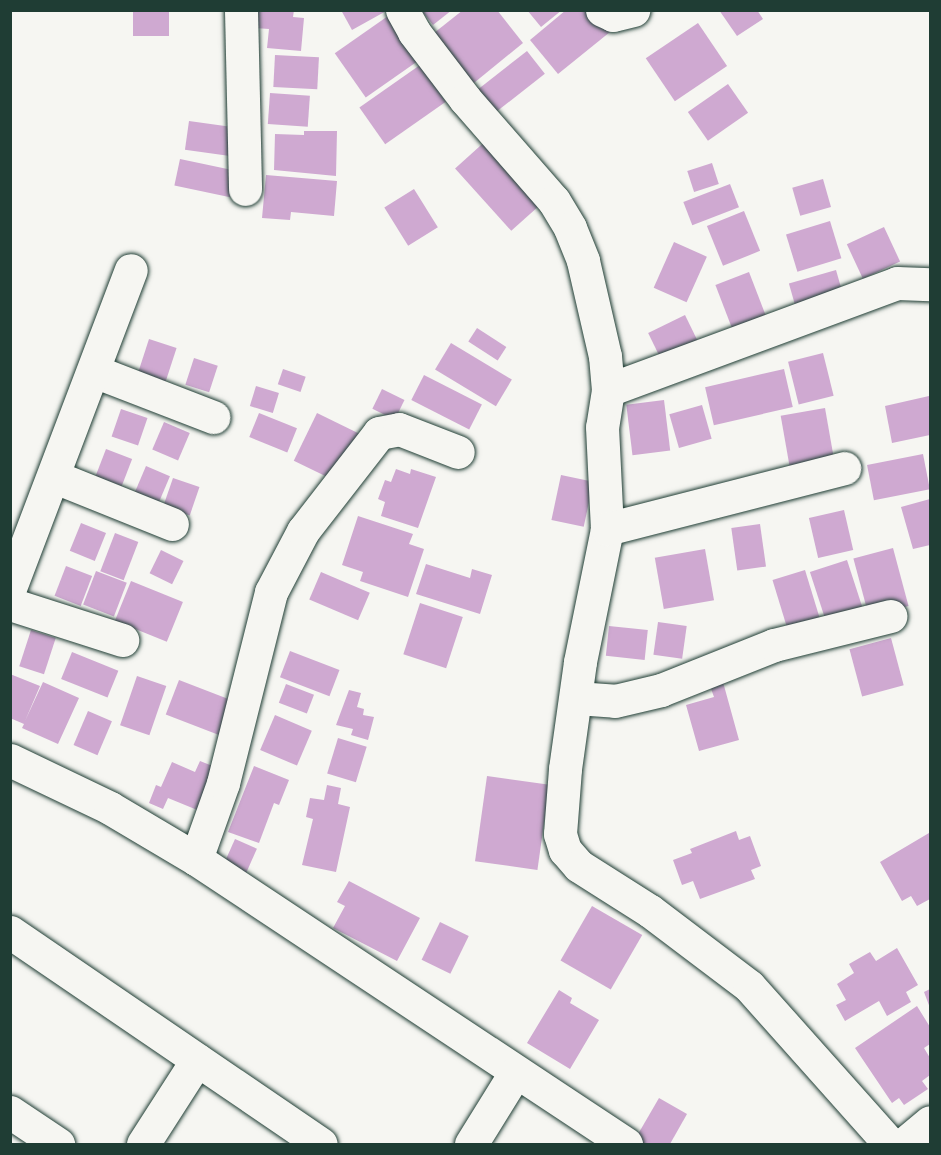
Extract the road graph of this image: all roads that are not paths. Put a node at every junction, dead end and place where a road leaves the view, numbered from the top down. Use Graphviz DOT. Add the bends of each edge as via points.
graph roads {
  1 [pos="241,10"];
  2 [pos="402,10"];
  3 [pos="602,10"];
  4 [pos="633,10"];
  5 [pos="245,189"];
  6 [pos="131,270"];
  7 [pos="930,284"];
  8 [pos="94,371"];
  9 [pos="608,390"];
  10 [pos="213,417"];
  11 [pos="458,452"];
  12 [pos="844,468"];
  13 [pos="56,477"];
  14 [pos="172,524"];
  15 [pos="607,529"];
  16 [pos="10,588"];
  17 [pos="10,604"];
  18 [pos="890,616"];
  19 [pos="122,640"];
  20 [pos="576,698"];
  21 [pos="10,760"];
  22 [pos="196,859"];
  23 [pos="10,932"];
  24 [pos="198,1060"];
  25 [pos="515,1073"];
  26 [pos="10,1112"];
  27 [pos="930,1122"];
  28 [pos="58,1144"];
  29 [pos="143,1144"];
  30 [pos="321,1144"];
  31 [pos="471,1144"];
  32 [pos="626,1144"];
  33 [pos="890,1144"];
  34 [pos="904,1144"];
  1 -- 5 [label="street"];
  2 -- 9 [label="street" via="459,91 554,201 570,228 583,261 605,356"];
  3 -- 4 [label="street" via="613,15"];
  6 -- 8 [label="street"];
  7 -- 9 [label="street" via="897,283"];
  8 -- 10 [label="street"];
  8 -- 13 [label="street"];
  9 -- 15 [label="street" via="602,427"];
  11 -- 22 [label="street" via="399,429 379,433 303,531 271,592 223,783"];
  12 -- 15 [label="street"];
  13 -- 14 [label="street"];
  13 -- 16 [label="street"];
  15 -- 20 [label="street"];
  17 -- 19 [label="street"];
  18 -- 20 [label="street" via="774,645 661,690 615,701"];
  20 -- 33 [label="street" via="562,811 565,850 579,866 650,912 749,986"];
  21 -- 22 [label="street" via="110,808"];
  22 -- 25 [label="street"];
  23 -- 24 [label="street"];
  24 -- 29 [label="street"];
  24 -- 30 [label="street"];
  25 -- 31 [label="street"];
  25 -- 32 [label="street"];
  26 -- 28 [label="street"];
  27 -- 34 [label="street"];
}
